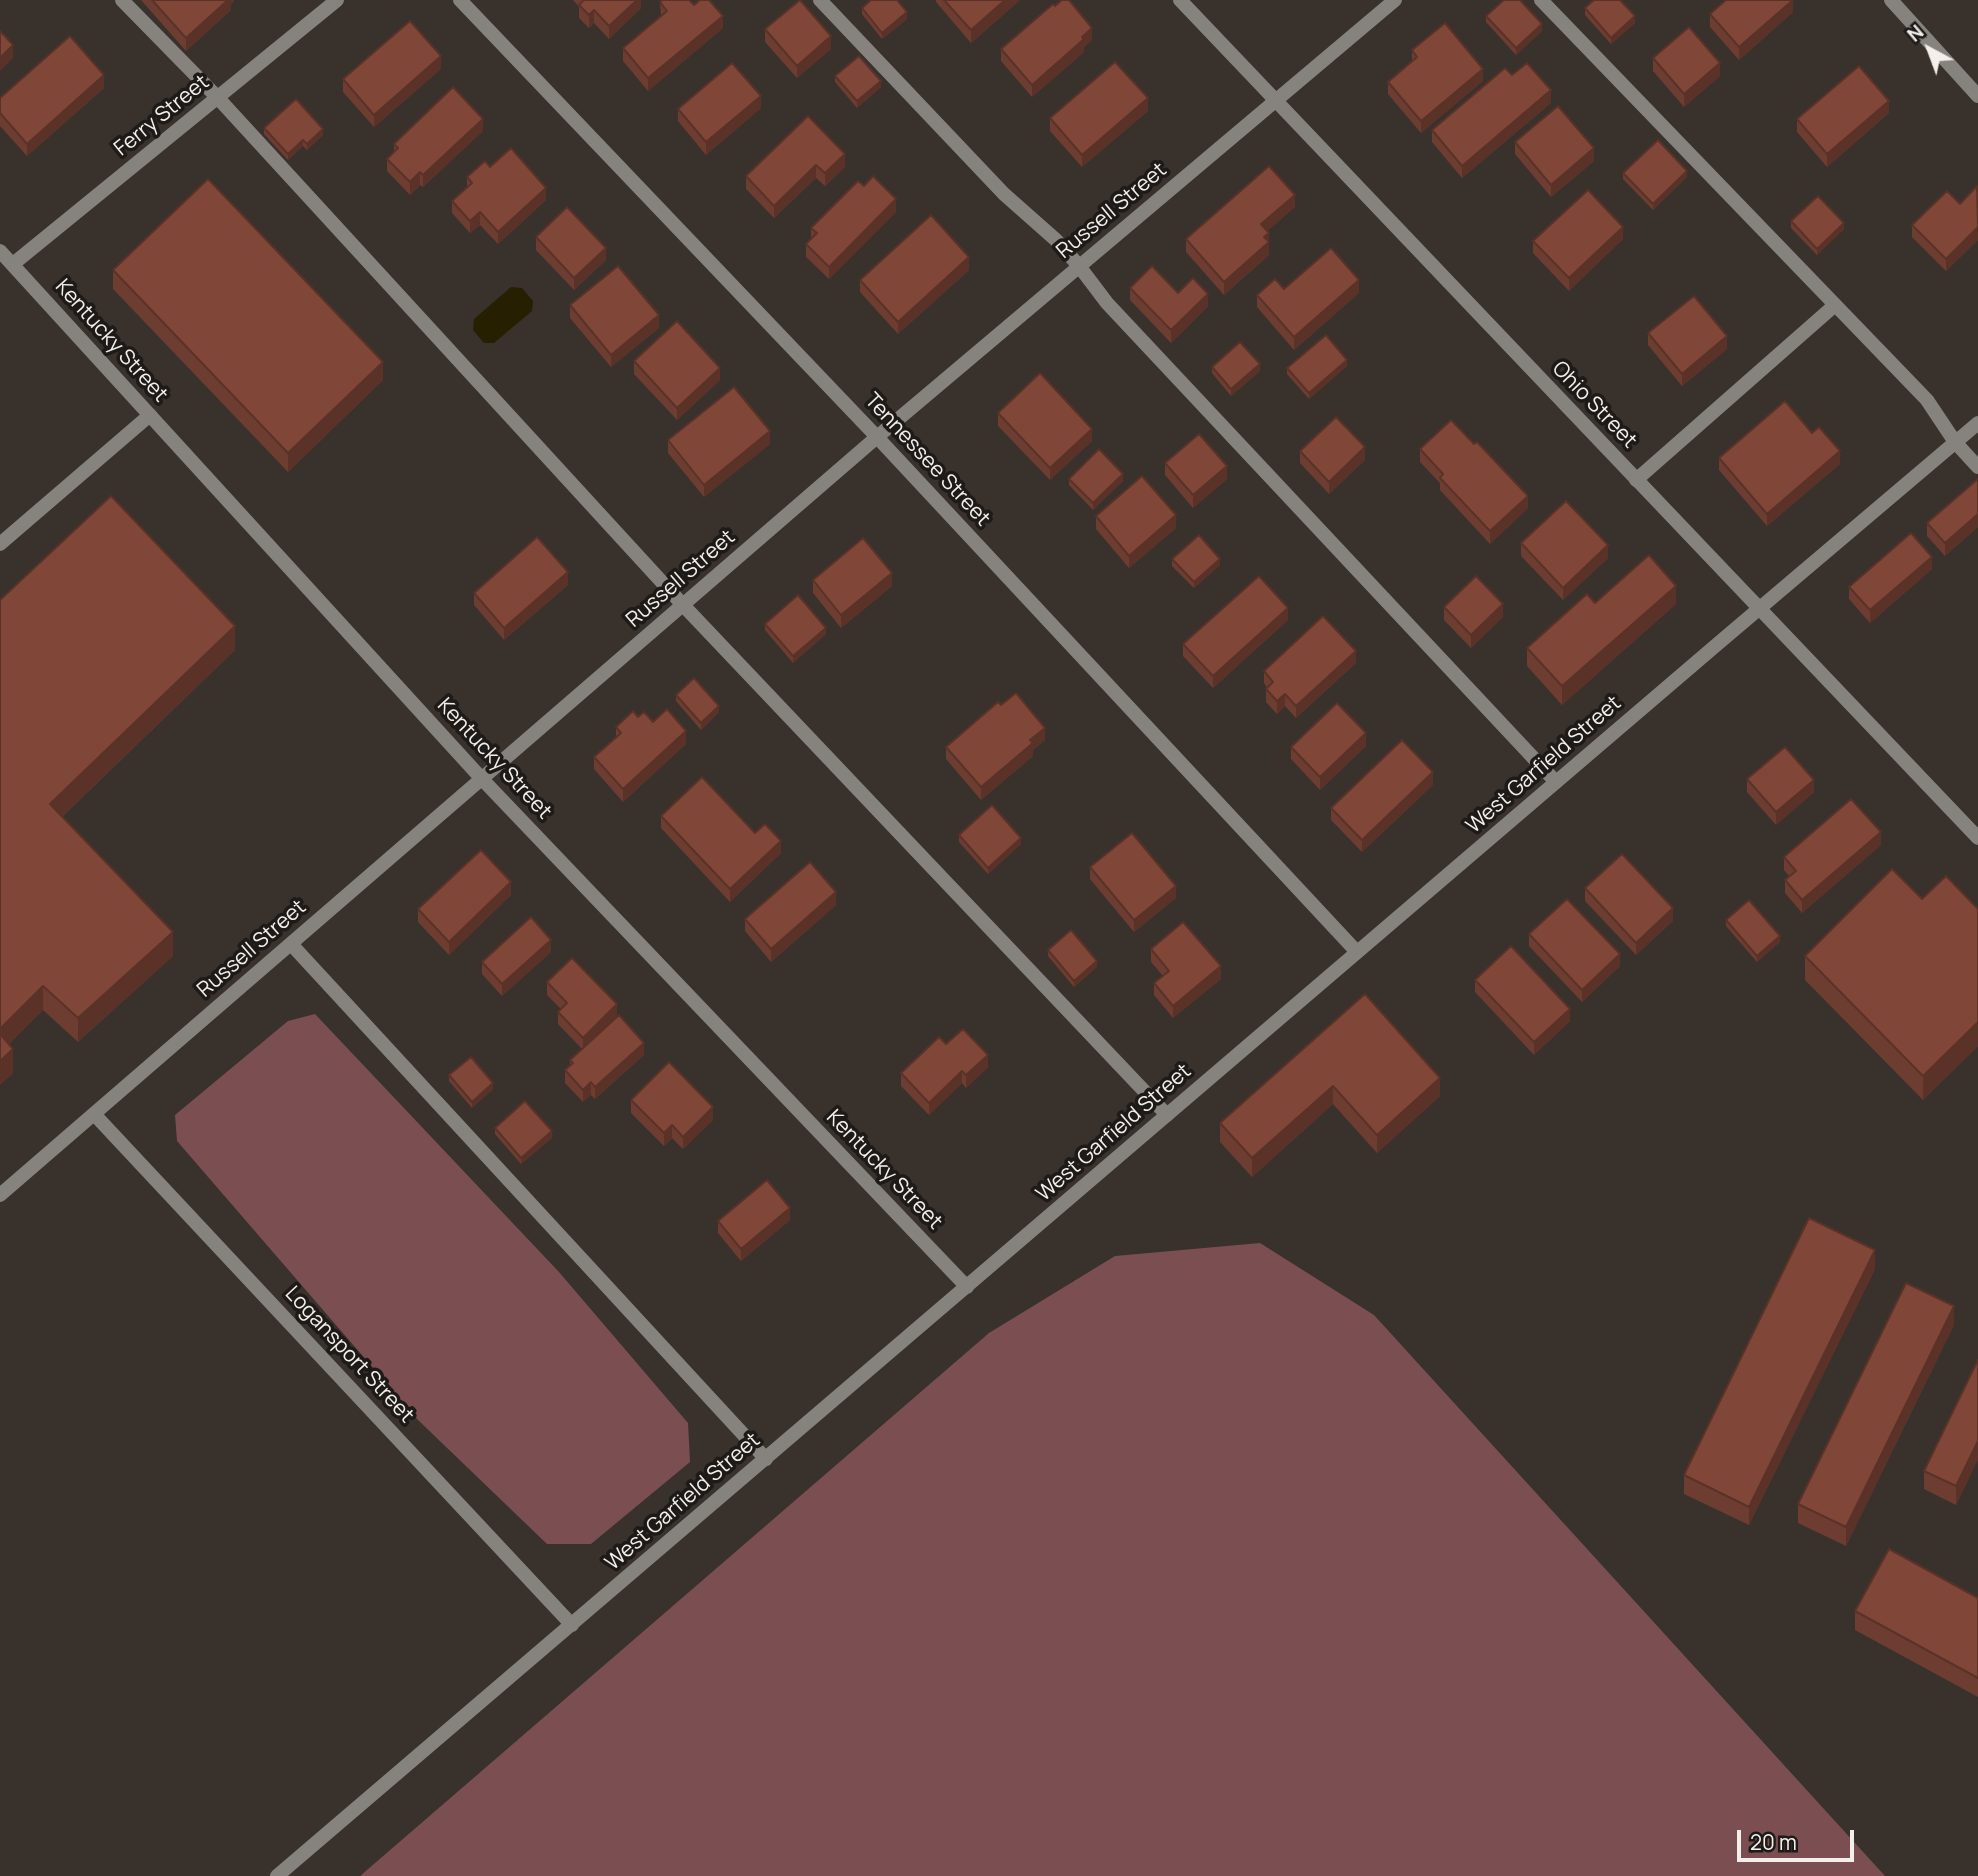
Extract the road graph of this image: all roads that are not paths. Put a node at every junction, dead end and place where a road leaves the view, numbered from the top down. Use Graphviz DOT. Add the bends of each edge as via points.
graph roads {
  1 [pos="122,0"];
  2 [pos="337,0"];
  3 [pos="460,0"];
  4 [pos="820,0"];
  5 [pos="1180,0"];
  6 [pos="1395,0"];
  7 [pos="1541,0"];
  8 [pos="1891,0"];
  9 [pos="1978,96"];
  10 [pos="218,98"];
  11 [pos="1276,100"];
  12 [pos="0,251"];
  13 [pos="13,264"];
  14 [pos="1079,266"];
  15 [pos="1835,305"];
  16 [pos="150,415"];
  17 [pos="1978,423"];
  18 [pos="877,437"];
  19 [pos="1955,442"];
  20 [pos="1978,467"];
  21 [pos="1636,480"];
  22 [pos="0,544"];
  23 [pos="683,606"];
  24 [pos="1759,608"];
  25 [pos="482,779"];
  26 [pos="1556,782"];
  27 [pos="1978,838"];
  28 [pos="291,944"];
  29 [pos="1357,953"];
  30 [pos="94,1114"];
  31 [pos="1167,1115"];
  32 [pos="0,1195"];
  33 [pos="967,1287"];
  34 [pos="766,1459"];
  35 [pos="572,1625"];
  36 [pos="277,1876"];
  1 -- 10 [label="street"];
  2 -- 10 [label="street, Ferry Street"];
  3 -- 18 [label="street, Tennessee Street"];
  4 -- 14 [label="street" via="1004,194"];
  5 -- 11 [label="street, Ohio Street"];
  6 -- 11 [label="street, Russell Street"];
  7 -- 15 [label="street"];
  8 -- 9 [label="street"];
  10 -- 13 [label="street, Ferry Street"];
  10 -- 23 [label="street"];
  11 -- 14 [label="street, Russell Street"];
  11 -- 21 [label="street, Ohio Street"];
  12 -- 13 [label="street, Kentucky Street"];
  13 -- 16 [label="street, Kentucky Street"];
  14 -- 18 [label="street, Russell Street"];
  14 -- 26 [label="street" via="1107,303"];
  15 -- 19 [label="street" via="1927,400"];
  15 -- 21 [label="street"];
  16 -- 22 [label="street"];
  16 -- 25 [label="street, Kentucky Street"];
  17 -- 19 [label="street, West Garfield Street"];
  18 -- 23 [label="street, Russell Street"];
  18 -- 29 [label="street, Tennessee Street"];
  19 -- 20 [label="street"];
  19 -- 24 [label="street, West Garfield Street"];
  21 -- 24 [label="street, Ohio Street"];
  23 -- 25 [label="street, Russell Street"];
  23 -- 31 [label="street"];
  24 -- 26 [label="street, West Garfield Street"];
  24 -- 27 [label="street, Ohio Street"];
  25 -- 28 [label="street, Russell Street"];
  25 -- 33 [label="street, Kentucky Street"];
  26 -- 29 [label="street, West Garfield Street"];
  28 -- 30 [label="street, Russell Street"];
  28 -- 34 [label="street"];
  29 -- 31 [label="street, West Garfield Street"];
  30 -- 32 [label="street, Russell Street"];
  30 -- 35 [label="street, Logansport Street"];
  31 -- 33 [label="street, West Garfield Street"];
  33 -- 34 [label="street, West Garfield Street"];
  34 -- 35 [label="street, West Garfield Street"];
  35 -- 36 [label="street, West Garfield Street"];
}
